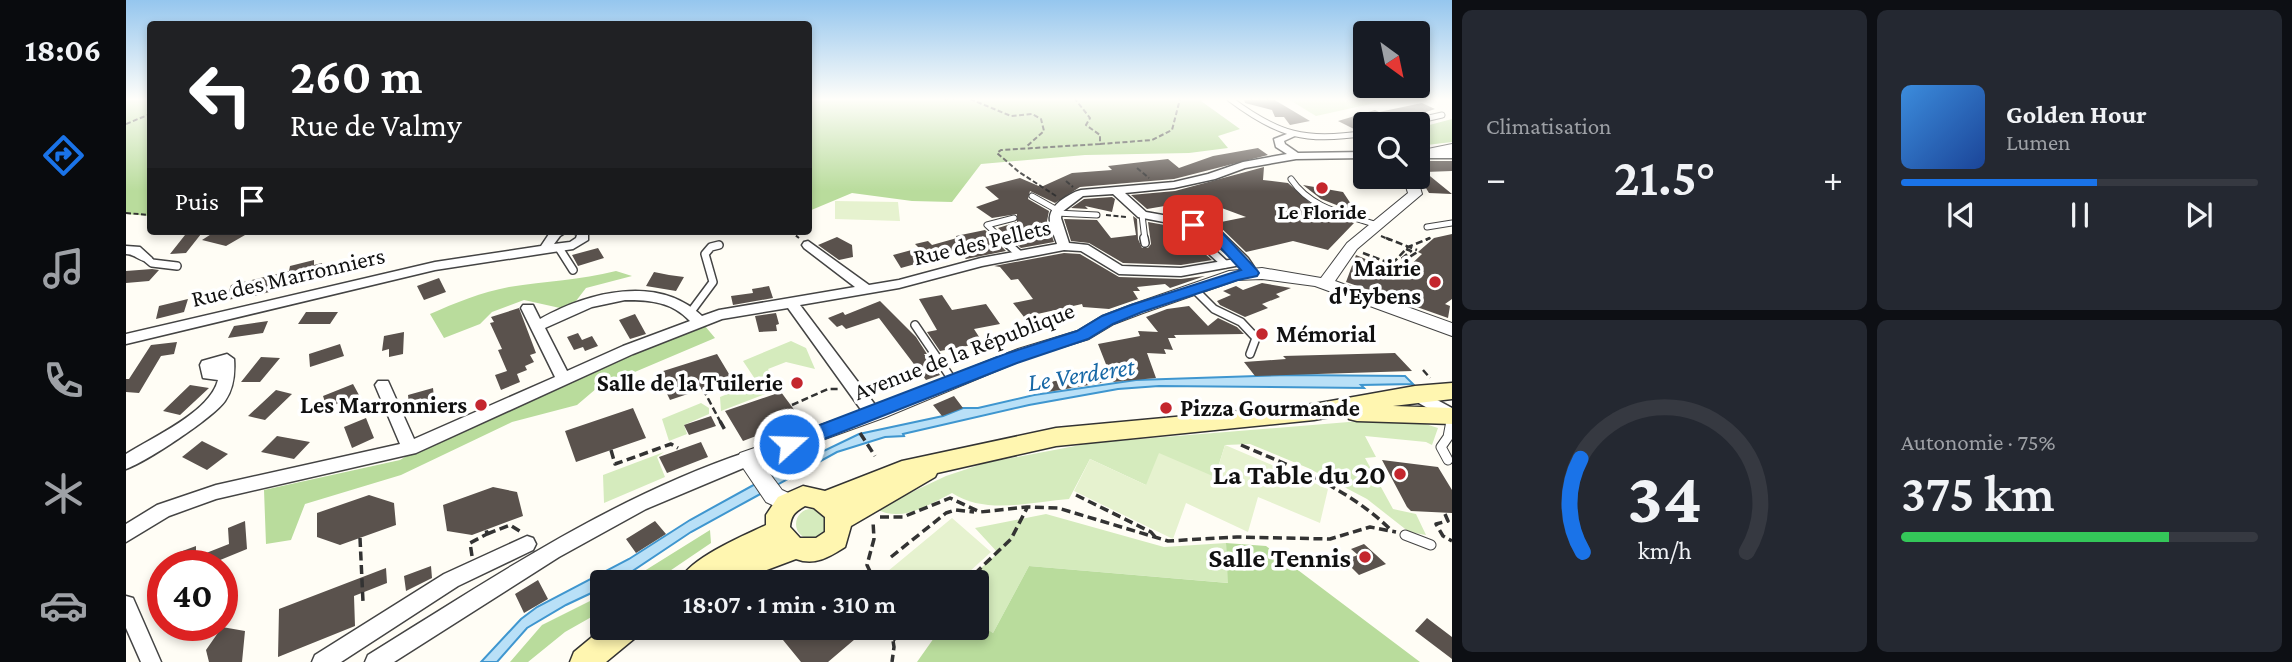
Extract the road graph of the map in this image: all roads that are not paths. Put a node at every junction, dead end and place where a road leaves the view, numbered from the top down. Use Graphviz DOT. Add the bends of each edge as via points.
graph roads {
  1 [pos="1282,130"];
  2 [pos="1292,135"];
  3 [pos="1353,135"];
  4 [pos="1452,148"];
  5 [pos="1430,153"];
  6 [pos="1353,155"];
  7 [pos="1430,155"];
  8 [pos="1452,155"];
  9 [pos="1296,156"];
  10 [pos="1291,179"];
  11 [pos="1414,189"];
  12 [pos="1117,191"];
  13 [pos="1032,196"];
  14 [pos="1059,209"];
  15 [pos="1097,215"];
  16 [pos="1139,216"];
  17 [pos="1014,218"];
  18 [pos="1450,224"];
  19 [pos="1427,227"];
  20 [pos="1373,228"];
  21 [pos="555,235"];
  22 [pos="582,235"];
  23 [pos="1177,237"];
  24 [pos="1145,243"];
  25 [pos="719,245"];
  26 [pos="808,246"];
  27 [pos="1064,246"];
  28 [pos="552,248"];
  29 [pos="126,250"];
  30 [pos="1018,254"];
  31 [pos="146,258"];
  32 [pos="1225,264"];
  33 [pos="177,266"];
  34 [pos="1248,267"];
  35 [pos="573,270"];
  36 [pos="1325,284"];
  37 [pos="866,289"];
  38 [pos="1195,290"];
  39 [pos="792,304"];
  40 [pos="528,308"];
  41 [pos="695,318"];
  42 [pos="915,325"];
  43 [pos="538,326"];
  44 [pos="1452,330"];
  45 [pos="126,339"];
  46 [pos="1250,354"];
  47 [pos="228,374"];
  48 [pos="563,378"];
  49 [pos="953,381"];
  50 [pos="383,385"];
  51 [pos="1452,391"];
  52 [pos="1415,394"];
  53 [pos="1314,412"];
  54 [pos="873,414"];
  55 [pos="1452,416"];
  56 [pos="410,449"];
  57 [pos="1448,460"];
  58 [pos="126,462"];
  59 [pos="752,467"];
  60 [pos="780,498"];
  61 [pos="833,510"];
  62 [pos="126,534"];
  63 [pos="1405,535"];
  64 [pos="786,539"];
  65 [pos="527,544"];
  66 [pos="1431,545"];
  67 [pos="735,570"];
  68 [pos="126,605"];
  69 [pos="611,640"];
  70 [pos="151,662"];
  71 [pos="322,662"];
  72 [pos="375,662"];
  73 [pos="584,662"];
  1 -- 2 [label="lane"];
  2 -- 3 [label="lane" via="1329,139"];
  2 -- 9 [label="street" via="1279,139 1280,145"];
  4 -- 5 [label="street"];
  6 -- 9 [label="street"];
  7 -- 8 [label="street"];
  9 -- 12 [label="street" via="1243,165 1186,183"];
  10 -- 20 [label="lane" via="1318,204"];
  11 -- 20 [label="street" via="1415,194"];
  12 -- 14 [label="street" via="1081,193"];
  12 -- 16 [label="street"];
  13 -- 14 [label="lane"];
  14 -- 15 [label="lane"];
  14 -- 27 [label="street"];
  16 -- 24 [label="lane"];
  16 -- 34 [label="street" via="1209,227"];
  17 -- 30 [label="lane" via="988,225"];
  18 -- 19 [label="lane"];
  20 -- 36 [label="street" via="1349,248"];
  21 -- 28 [label="street"];
  22 -- 28 [label="street, Rue des Marronniers" via="573,245"];
  23 -- 32 [label="lane" via="1200,241"];
  25 -- 41 [label="lane" via="705,254 713,282"];
  26 -- 37 [label="street"];
  27 -- 30 [label="street, Rue des Pellets"];
  27 -- 32 [label="street, Rue des Pellets" via="1084,248 1119,270 1181,272"];
  28 -- 35 [label="lane"];
  28 -- 45 [label="street, Rue des Marronniers" via="435,266"];
  29 -- 31 [label="street"];
  30 -- 37 [label="street, Rue des Pellets"];
  31 -- 33 [label="lane"];
  32 -- 34 [label="street, Rue des Pellets"];
  34 -- 36 [label="street, Avenue de la République"];
  34 -- 38 [label="street, Avenue de la République"];
  36 -- 44 [label="street, Avenue de la République"];
  37 -- 39 [label="street, Rue des Pellets"];
  38 -- 46 [label="lane" via="1256,338"];
  38 -- 49 [label="street, Avenue de la République"];
  39 -- 41 [label="street, Rue des Pellets"];
  39 -- 54 [label="street"];
  40 -- 43 [label="street"];
  41 -- 43 [label="street" via="680,304 653,296 623,296 592,302"];
  41 -- 48 [label="street, Rue des Pellets"];
  42 -- 49 [label="lane"];
  43 -- 48 [label="street"];
  47 -- 58 [label="street" via="219,398"];
  48 -- 56 [label="street, Rue des Pellets"];
  49 -- 54 [label="street, Avenue de la République"];
  50 -- 56 [label="street"];
  51 -- 52 [label="main road"];
  52 -- 53 [label="main road"];
  52 -- 55 [label="street"];
  53 -- 55 [label="main road"];
  53 -- 61 [label="main road" via="1056,437 934,465 904,485"];
  54 -- 59 [label="street, Avenue de la République"];
  55 -- 57 [label="lane" via="1441,447"];
  56 -- 62 [label="street, Rue des Pellets" via="216,492 163,510"];
  59 -- 60 [label="street"];
  59 -- 72 [label="street, Avenue de la République" via="640,504 563,545"];
  60 -- 61 [label="main road" via="803,496"];
  60 -- 64 [label="main road"];
  61 -- 64 [label="main road" via="836,538 828,546 817,550"];
  63 -- 66 [label="lane"];
  64 -- 67 [label="main road"];
  65 -- 71 [label="street" via="451,580"];
  68 -- 70 [label="street"];
  69 -- 73 [label="main road"];
}
